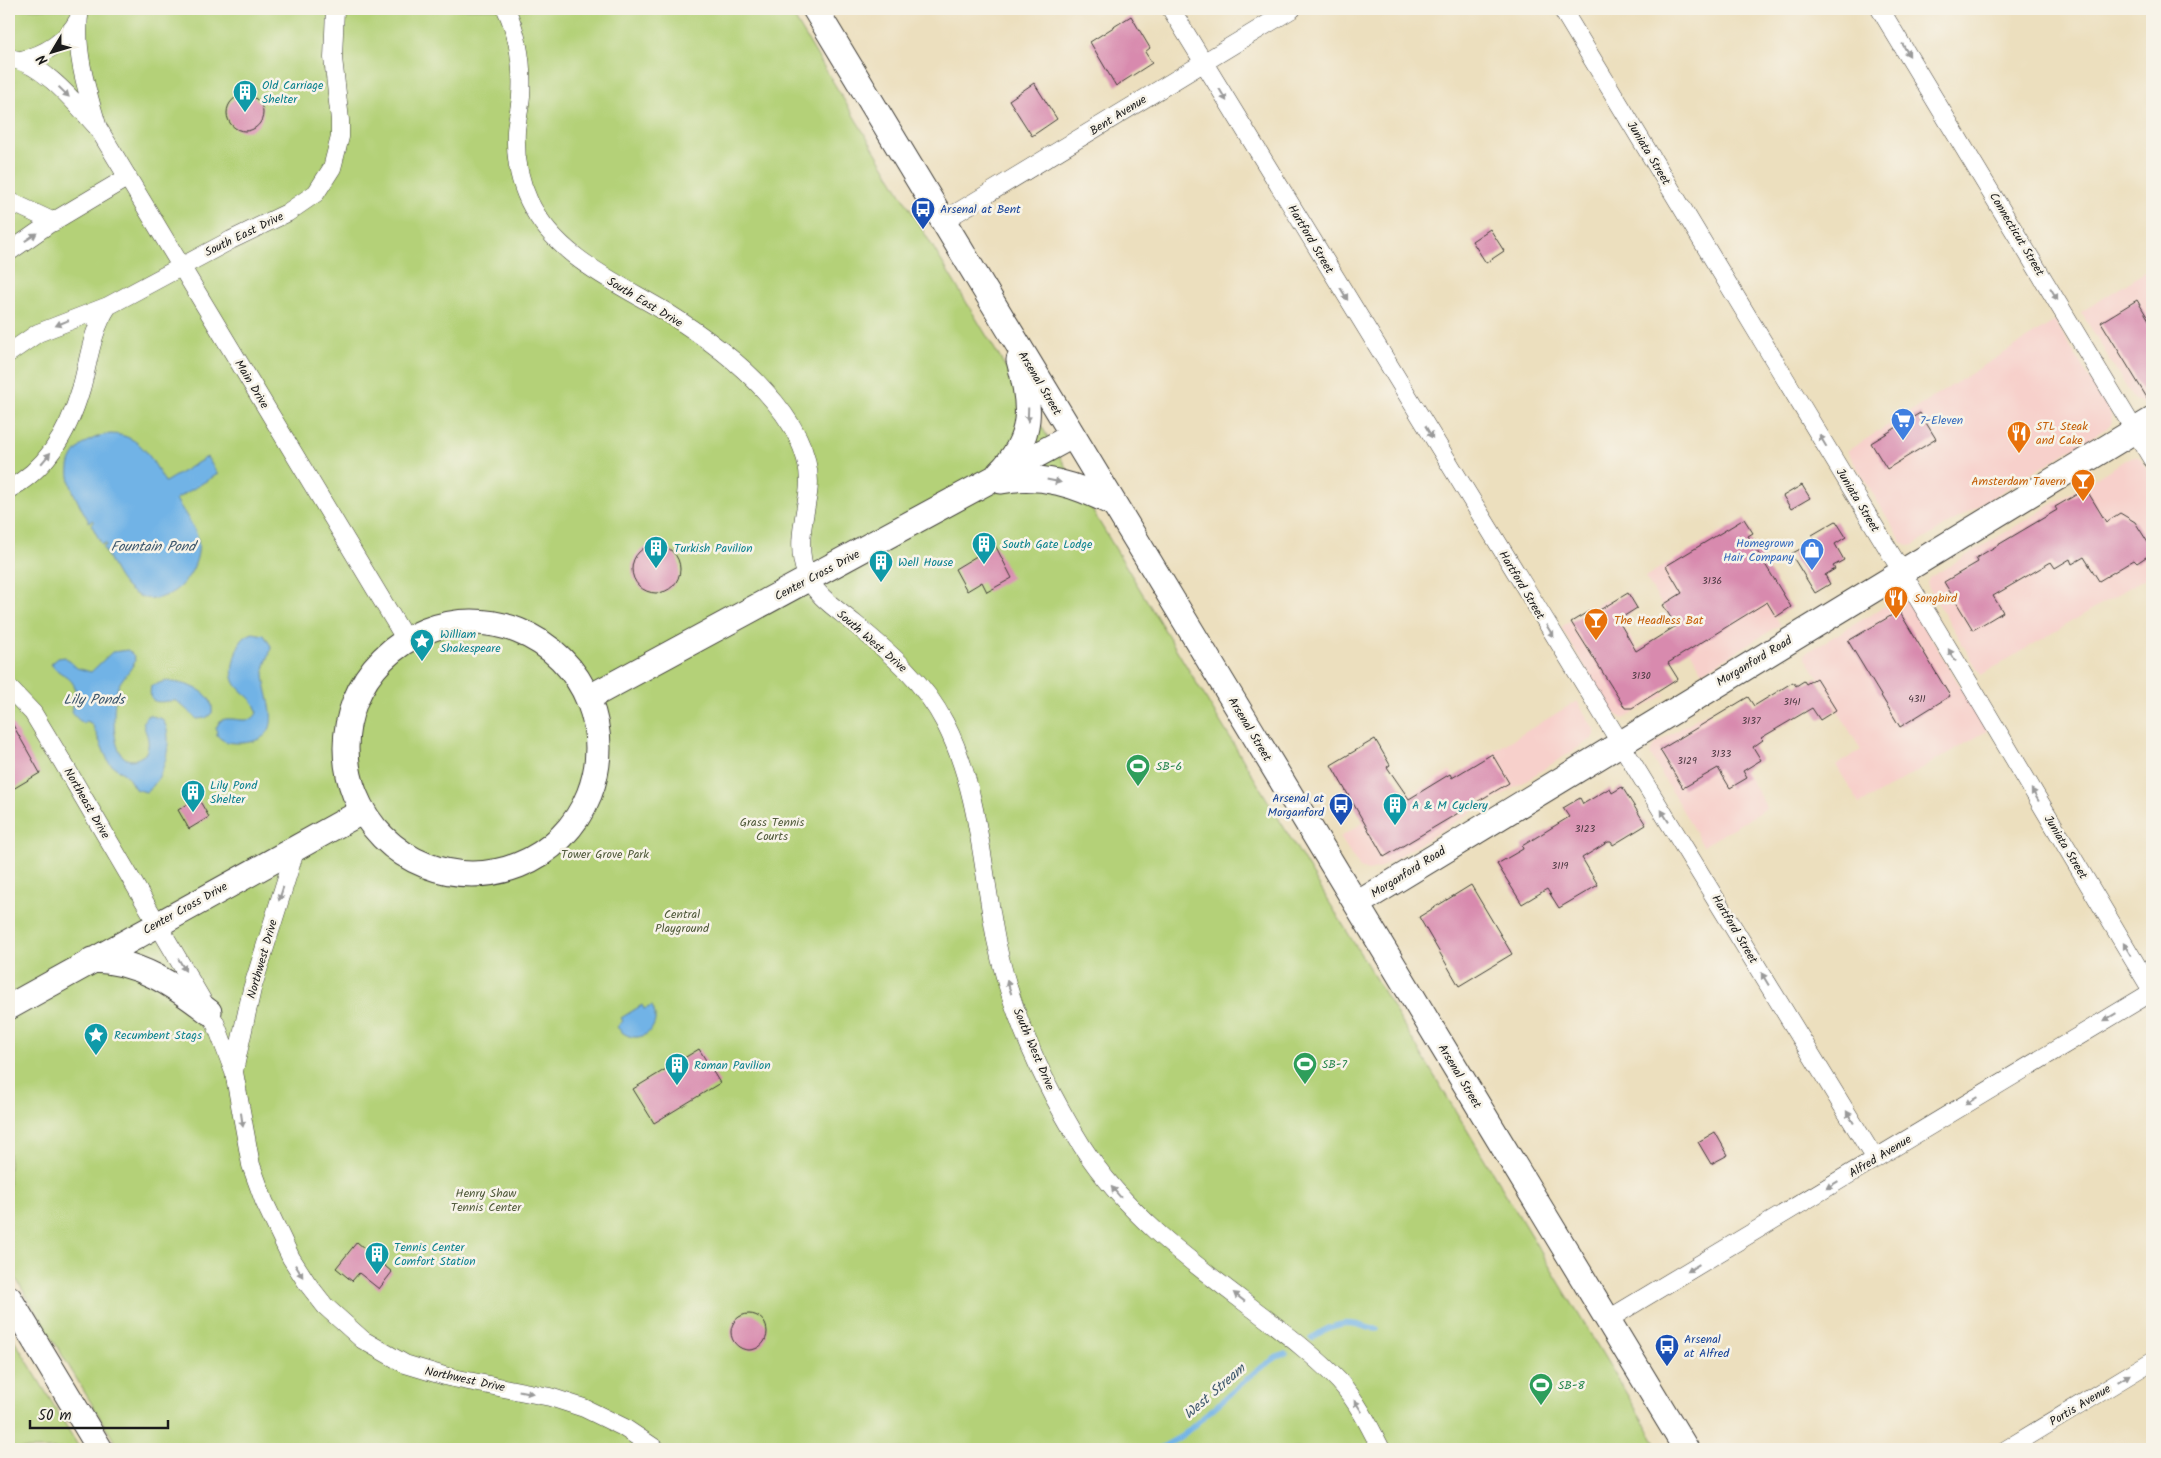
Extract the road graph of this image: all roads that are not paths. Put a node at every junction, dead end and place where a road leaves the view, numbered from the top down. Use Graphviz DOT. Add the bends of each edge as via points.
graph roads {
  1 [pos="334,9"];
  2 [pos="506,9"];
  3 [pos="815,9"];
  4 [pos="1170,9"];
  5 [pos="1292,9"];
  6 [pos="1562,9"];
  7 [pos="1880,9"];
  8 [pos="79,15"];
  9 [pos="15,59"];
  10 [pos="1203,62"];
  11 [pos="98,128"];
  12 [pos="128,178"];
  13 [pos="9,201"];
  14 [pos="943,221"];
  15 [pos="54,222"];
  16 [pos="9,252"];
  17 [pos="181,266"];
  18 [pos="108,306"];
  19 [pos="1011,334"];
  20 [pos="9,353"];
  21 [pos="2144,425"];
  22 [pos="1072,436"];
  23 [pos="2152,459"];
  24 [pos="988,483"];
  25 [pos="9,489"];
  26 [pos="1112,503"];
  27 [pos="1901,572"];
  28 [pos="808,580"];
  29 [pos="406,640"];
  30 [pos="9,688"];
  31 [pos="588,698"];
  32 [pos="1619,743"];
  33 [pos="363,811"];
  34 [pos="296,848"];
  35 [pos="1356,904"];
  36 [pos="157,923"];
  37 [pos="92,960"];
  38 [pos="2152,992"];
  39 [pos="9,1007"];
  40 [pos="209,1012"];
  41 [pos="234,1072"];
  42 [pos="1875,1159"];
  43 [pos="9,1298"];
  44 [pos="1607,1320"];
  45 [pos="2152,1361"];
  46 [pos="100,1449"];
  47 [pos="656,1449"];
  48 [pos="1381,1449"];
  49 [pos="1686,1449"];
  50 [pos="2007,1449"];
  1 -- 17 [label="street, South East Drive" via="333,58 340,137 325,181 316,193 287,213"];
  2 -- 28 [label="street, South East Drive" via="518,36 521,90 516,130 517,156 530,203 548,231 572,254 610,282 696,333 746,372 780,409 793,427 808,462 809,483 801,545"];
  3 -- 14 [label="street, Arsenal Street"];
  4 -- 10 [label="street, Hartford Street"];
  5 -- 10 [label="street, Bent Avenue"];
  27 -- 6 [label="street, Juniata Street, one-way"];
  7 -- 21 [label="street, Connecticut Street, one-way"];
  8 -- 9 [label="street, Main Drive" via="73,30 52,48 31,58"];
  8 -- 11 [label="street, Main Drive" via="84,77"];
  9 -- 11 [label="street, Main Drive, one-way" via="59,88"];
  10 -- 14 [label="street, Bent Avenue"];
  10 -- 32 [label="street, Hartford Street, one-way"];
  11 -- 12 [label="street, Main Drive"];
  12 -- 15 [label="street"];
  12 -- 17 [label="street, Main Drive"];
  13 -- 15 [label="street"];
  14 -- 19 [label="street, Arsenal Street"];
  16 -- 15 [label="street, one-way"];
  17 -- 18 [label="street, South East Drive"];
  17 -- 29 [label="street, Main Drive"];
  18 -- 20 [label="street, South East Drive, one-way" via="38,334"];
  25 -- 18 [label="street, one-way" via="40,465 65,430 81,390 95,332"];
  19 -- 22 [label="street, Arsenal Street"];
  19 -- 24 [label="street, one-way" via="1027,393 1027,426 1008,464"];
  21 -- 23 [label="street, Connecticut Street"];
  21 -- 27 [label="street, Morganford Road"];
  22 -- 24 [label="street, Center Cross Drive"];
  22 -- 26 [label="street, Arsenal Street"];
  24 -- 26 [label="street, one-way" via="1018,478 1053,480"];
  24 -- 28 [label="street, Center Cross Drive"];
  26 -- 35 [label="street, Arsenal Street"];
  27 -- 32 [label="street, Morganford Road"];
  38 -- 27 [label="street, Juniata Street, one-way"];
  28 -- 31 [label="street, Center Cross Drive"];
  48 -- 28 [label="street, South West Drive, one-way" via="1357,1404 1340,1382 1291,1338 1150,1227 1127,1205 1094,1164 1057,1102 1014,1005 1000,956 970,800 959,756 948,729 917,680 822,597"];
  29 -- 31 [label="street" via="429,629 459,623 490,623 514,629 546,646 560,658"];
  29 -- 33 [label="street" via="383,658 370,674 355,700 349,719 347,767"];
  30 -- 36 [label="street, Northeast Drive" via="32,713"];
  31 -- 33 [label="street" via="596,723 598,745 597,767 590,794 577,819 563,836 527,862 485,874 457,874 430,867 391,845"];
  32 -- 35 [label="street, Morganford Road"];
  42 -- 32 [label="street, Hartford Street, one-way"];
  33 -- 34 [label="street, Center Cross Drive"];
  34 -- 36 [label="street, Center Cross Drive"];
  34 -- 41 [label="street, Northwest Drive, one-way" via="252,989"];
  35 -- 44 [label="street, Arsenal Street"];
  36 -- 37 [label="street, Center Cross Drive"];
  36 -- 40 [label="street, Northwest Drive, one-way"];
  37 -- 39 [label="street, Center Cross Drive"];
  37 -- 40 [label="street" via="131,964 181,990"];
  38 -- 42 [label="street, Alfred Avenue, one-way"];
  40 -- 41 [label="street, Northwest Drive"];
  41 -- 47 [label="street, Northwest Drive, one-way" via="252,1166 277,1230 307,1284 343,1324 363,1340 405,1364 448,1377 550,1397 584,1408 623,1427"];
  42 -- 44 [label="street, Alfred Avenue, one-way"];
  43 -- 46 [label="street"];
  44 -- 49 [label="street, Arsenal Street"];
  50 -- 45 [label="street, Portis Avenue, one-way"];
}
